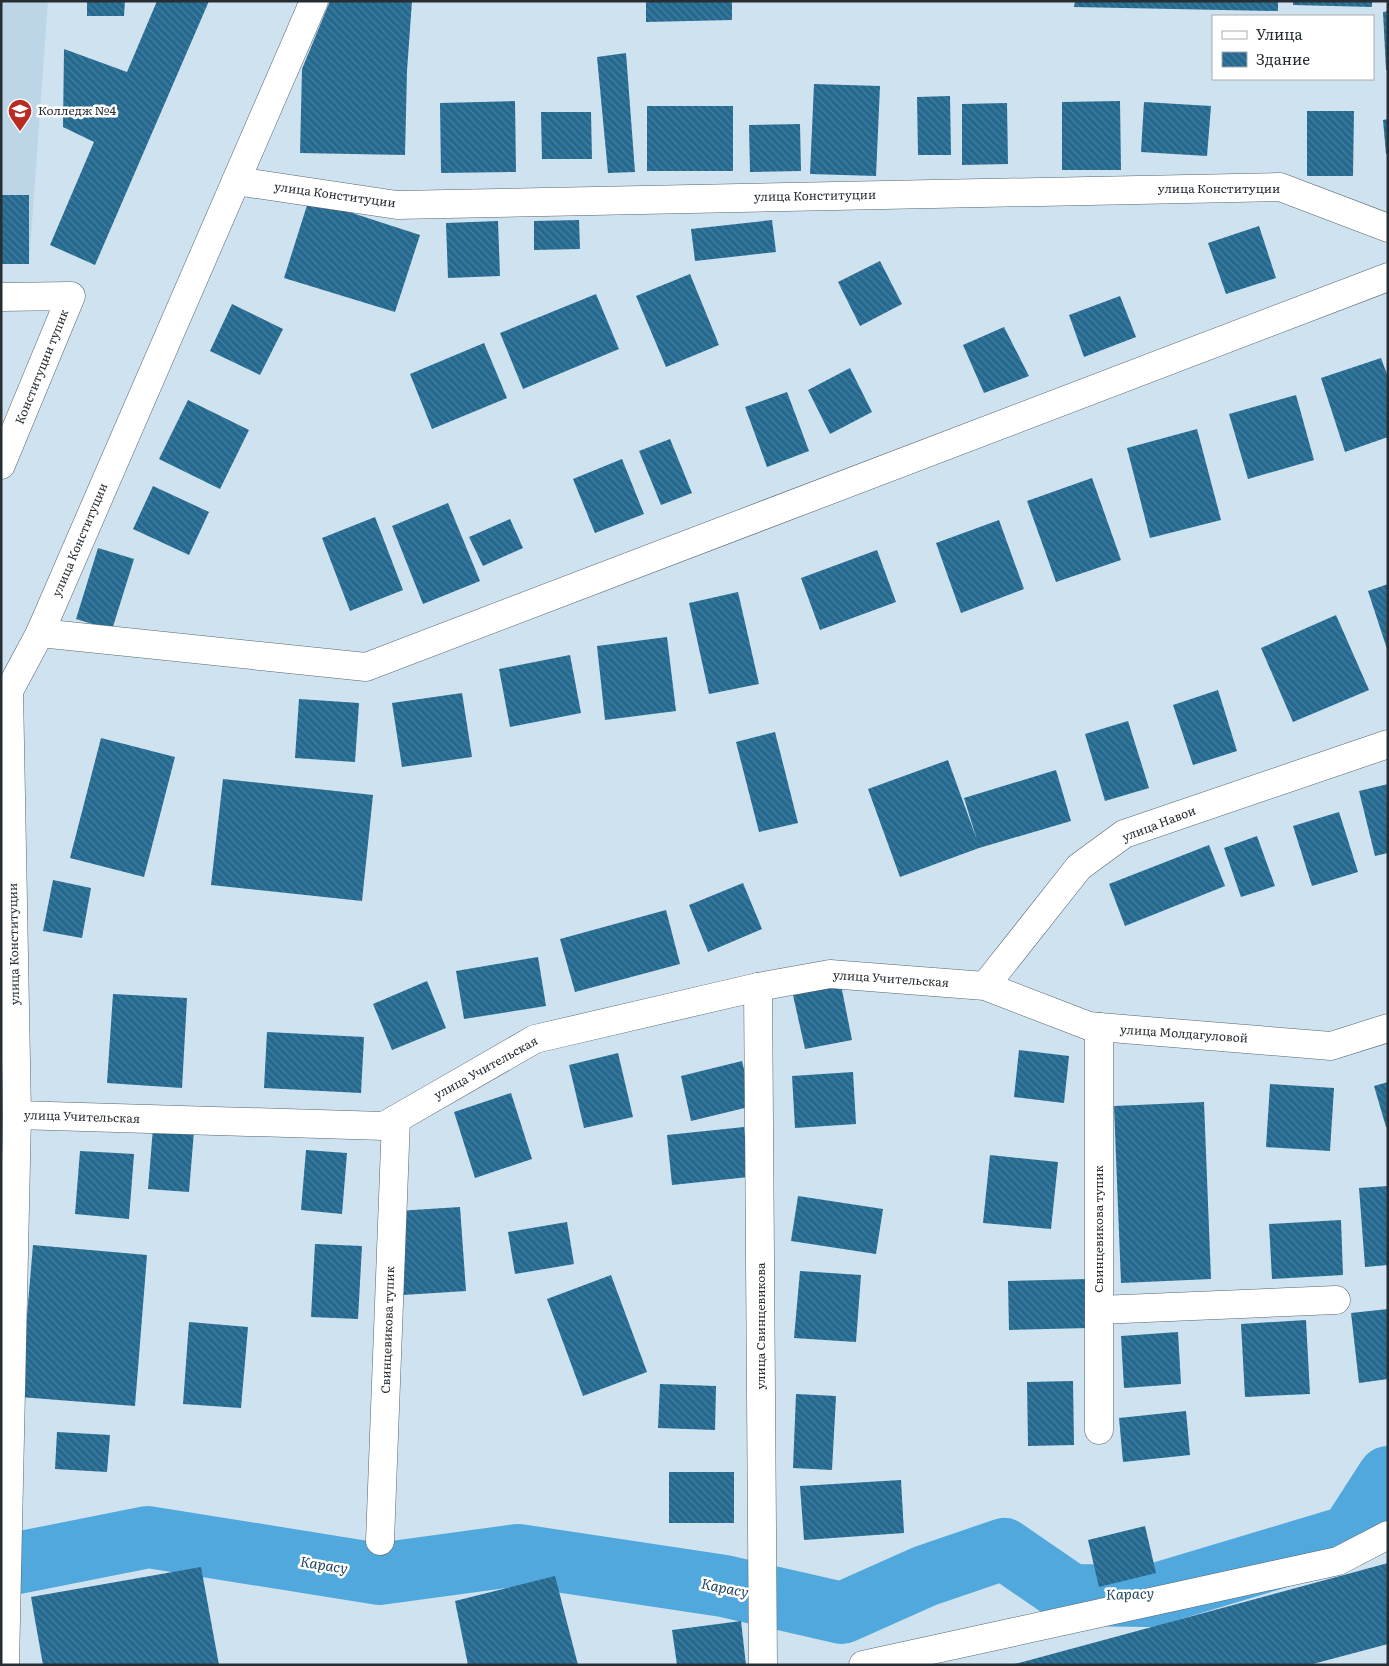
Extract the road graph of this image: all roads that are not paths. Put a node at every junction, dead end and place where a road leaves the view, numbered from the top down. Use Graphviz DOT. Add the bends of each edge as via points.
graph roads {
  1 [pos="314,1"];
  2 [pos="236,181"];
  3 [pos="1388,228"];
  4 [pos="1388,278"];
  5 [pos="1,297"];
  6 [pos="1,465"];
  7 [pos="40,633"];
  8 [pos="1388,744"];
  9 [pos="758,986"];
  10 [pos="985,986"];
  11 [pos="1099,1028"];
  12 [pos="1388,1028"];
  13 [pos="17,1115"];
  14 [pos="396,1119"];
  15 [pos="1336,1300"];
  16 [pos="1099,1310"];
  17 [pos="1099,1430"];
  18 [pos="1388,1534"];
  19 [pos="380,1541"];
  20 [pos="5,1665"];
  21 [pos="763,1665"];
  22 [pos="863,1665"];
  1 -- 2 [label="street, улица Конституции"];
  2 -- 3 [label="street, улица Конституции" via="397,205 1280,187"];
  2 -- 7 [label="street, улица Конституции"];
  4 -- 7 [label="street" via="366,667"];
  5 -- 6 [label="street, Конституции тупик" via="71,296"];
  7 -- 13 [label="street, улица Конституции" via="9,691"];
  8 -- 10 [label="street, улица Навои" via="1124,834 1079,867"];
  9 -- 10 [label="street, улица Учительская" via="830,974"];
  9 -- 14 [label="street, улица Учительская" via="536,1039"];
  9 -- 21 [label="street, улица Свинцевикова"];
  10 -- 11 [label="street, улица Молдагуловой"];
  11 -- 12 [label="street, улица Молдагуловой" via="1331,1046"];
  11 -- 16 [label="street, Свинцевикова тупик"];
  13 -- 14 [label="street, улица Учительская" via="384,1126"];
  13 -- 20 [label="street, улица Конституции"];
  14 -- 19 [label="street, Свинцевикова тупик"];
  15 -- 16 [label="street"];
  16 -- 17 [label="street, Свинцевикова тупик"];
  18 -- 22 [label="street" via="1338,1561"];
}
